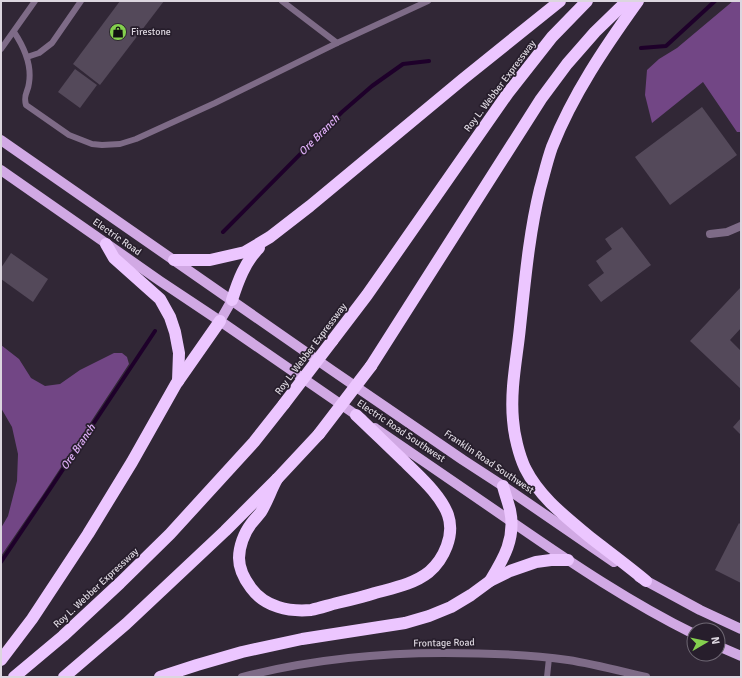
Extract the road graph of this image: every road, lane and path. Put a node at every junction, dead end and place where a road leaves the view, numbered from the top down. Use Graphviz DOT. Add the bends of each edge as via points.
graph roads {
  1 [pos="27,1"];
  2 [pos="81,1"];
  3 [pos="282,1"];
  4 [pos="428,1"];
  5 [pos="560,1"];
  6 [pos="587,1"];
  7 [pos="627,1"];
  8 [pos="638,1"];
  9 [pos="34,3"];
  10 [pos="14,32"];
  11 [pos="337,43"];
  12 [pos="1,49"];
  13 [pos="27,57"];
  14 [pos="1,140"];
  15 [pos="1,170"];
  16 [pos="741,226"];
  17 [pos="710,234"];
  18 [pos="270,237"];
  19 [pos="106,244"];
  20 [pos="174,260"];
  21 [pos="232,300"];
  22 [pos="220,321"];
  23 [pos="178,381"];
  24 [pos="356,415"];
  25 [pos="277,479"];
  26 [pos="503,486"];
  27 [pos="511,522"];
  28 [pos="568,560"];
  29 [pos="490,581"];
  30 [pos="646,581"];
  31 [pos="741,629"];
  32 [pos="686,630"];
  33 [pos="726,649"];
  34 [pos="741,656"];
  35 [pos="549,658"];
  36 [pos="1,660"];
  37 [pos="254,676"];
  38 [pos="637,676"];
  39 [pos="14,677"];
  40 [pos="64,677"];
  41 [pos="160,677"];
  42 [pos="242,677"];
  43 [pos="547,677"];
  44 [pos="646,677"];
  1 -- 9 [label="lane"];
  2 -- 13 [label="lane" via="52,43 39,53"];
  3 -- 11 [label="lane"];
  4 -- 11 [label="lane"];
  5 -- 18 [label="highway"];
  6 -- 39 [label="highway, Roy L. Webber Expressway, bridge" via="552,37 508,93 367,295 254,442 170,534 120,584"];
  7 -- 25 [label="highway, bridge" via="567,64 541,99 372,366 319,434"];
  8 -- 30 [label="highway" via="592,69 566,116 545,169 529,246 513,391 513,420 516,442 524,466 546,498 561,514"];
  9 -- 10 [label="lane"];
  10 -- 12 [label="lane"];
  10 -- 13 [label="lane" via="22,43"];
  11 -- 13 [label="lane" via="136,139 120,144 102,145 69,135 26,105 24,99 29,84"];
  14 -- 20 [label="main road, Electric Road"];
  15 -- 19 [label="main road, Electric Road"];
  16 -- 17 [label="street" via="727,232"];
  18 -- 20 [label="highway" via="239,254 210,260"];
  18 -- 21 [label="highway" via="246,263"];
  19 -- 22 [label="main road, Electric Road"];
  19 -- 23 [label="highway" via="114,258 160,299 170,316 178,353"];
  20 -- 21 [label="main road"];
  21 -- 22 [label="main road"];
  21 -- 26 [label="main road, Franklin Road Southwest"];
  22 -- 23 [label="highway"];
  22 -- 24 [label="main road, Electric Road Southwest"];
  23 -- 36 [label="highway" via="88,534 32,619"];
  24 -- 25 [label="highway" via="429,486 448,514 450,538 445,551 429,572 415,581 312,610 280,608 266,602 246,582 239,559 243,539"];
  24 -- 27 [label="main road, Electric Road Southwest"];
  25 -- 40 [label="highway" via="142,609"];
  26 -- 27 [label="highway"];
  26 -- 30 [label="main road, Franklin Road Southwest"];
  27 -- 28 [label="main road, Electric Road Southwest"];
  27 -- 29 [label="highway" via="507,551"];
  28 -- 29 [label="highway" via="536,562"];
  28 -- 32 [label="main road" via="604,584"];
  29 -- 41 [label="highway" via="450,608 405,623 250,650"];
  30 -- 31 [label="main road, Franklin Road Southwest"];
  33 -- 34 [label="main road"];
  35 -- 37 [label="street, Frontage Road" via="474,653 360,656 308,663"];
  35 -- 38 [label="street, Frontage Road" via="614,669"];
  35 -- 43 [label="lane"];
  37 -- 42 [label="street, Frontage Road"];
  38 -- 44 [label="street, Frontage Road"];
}
